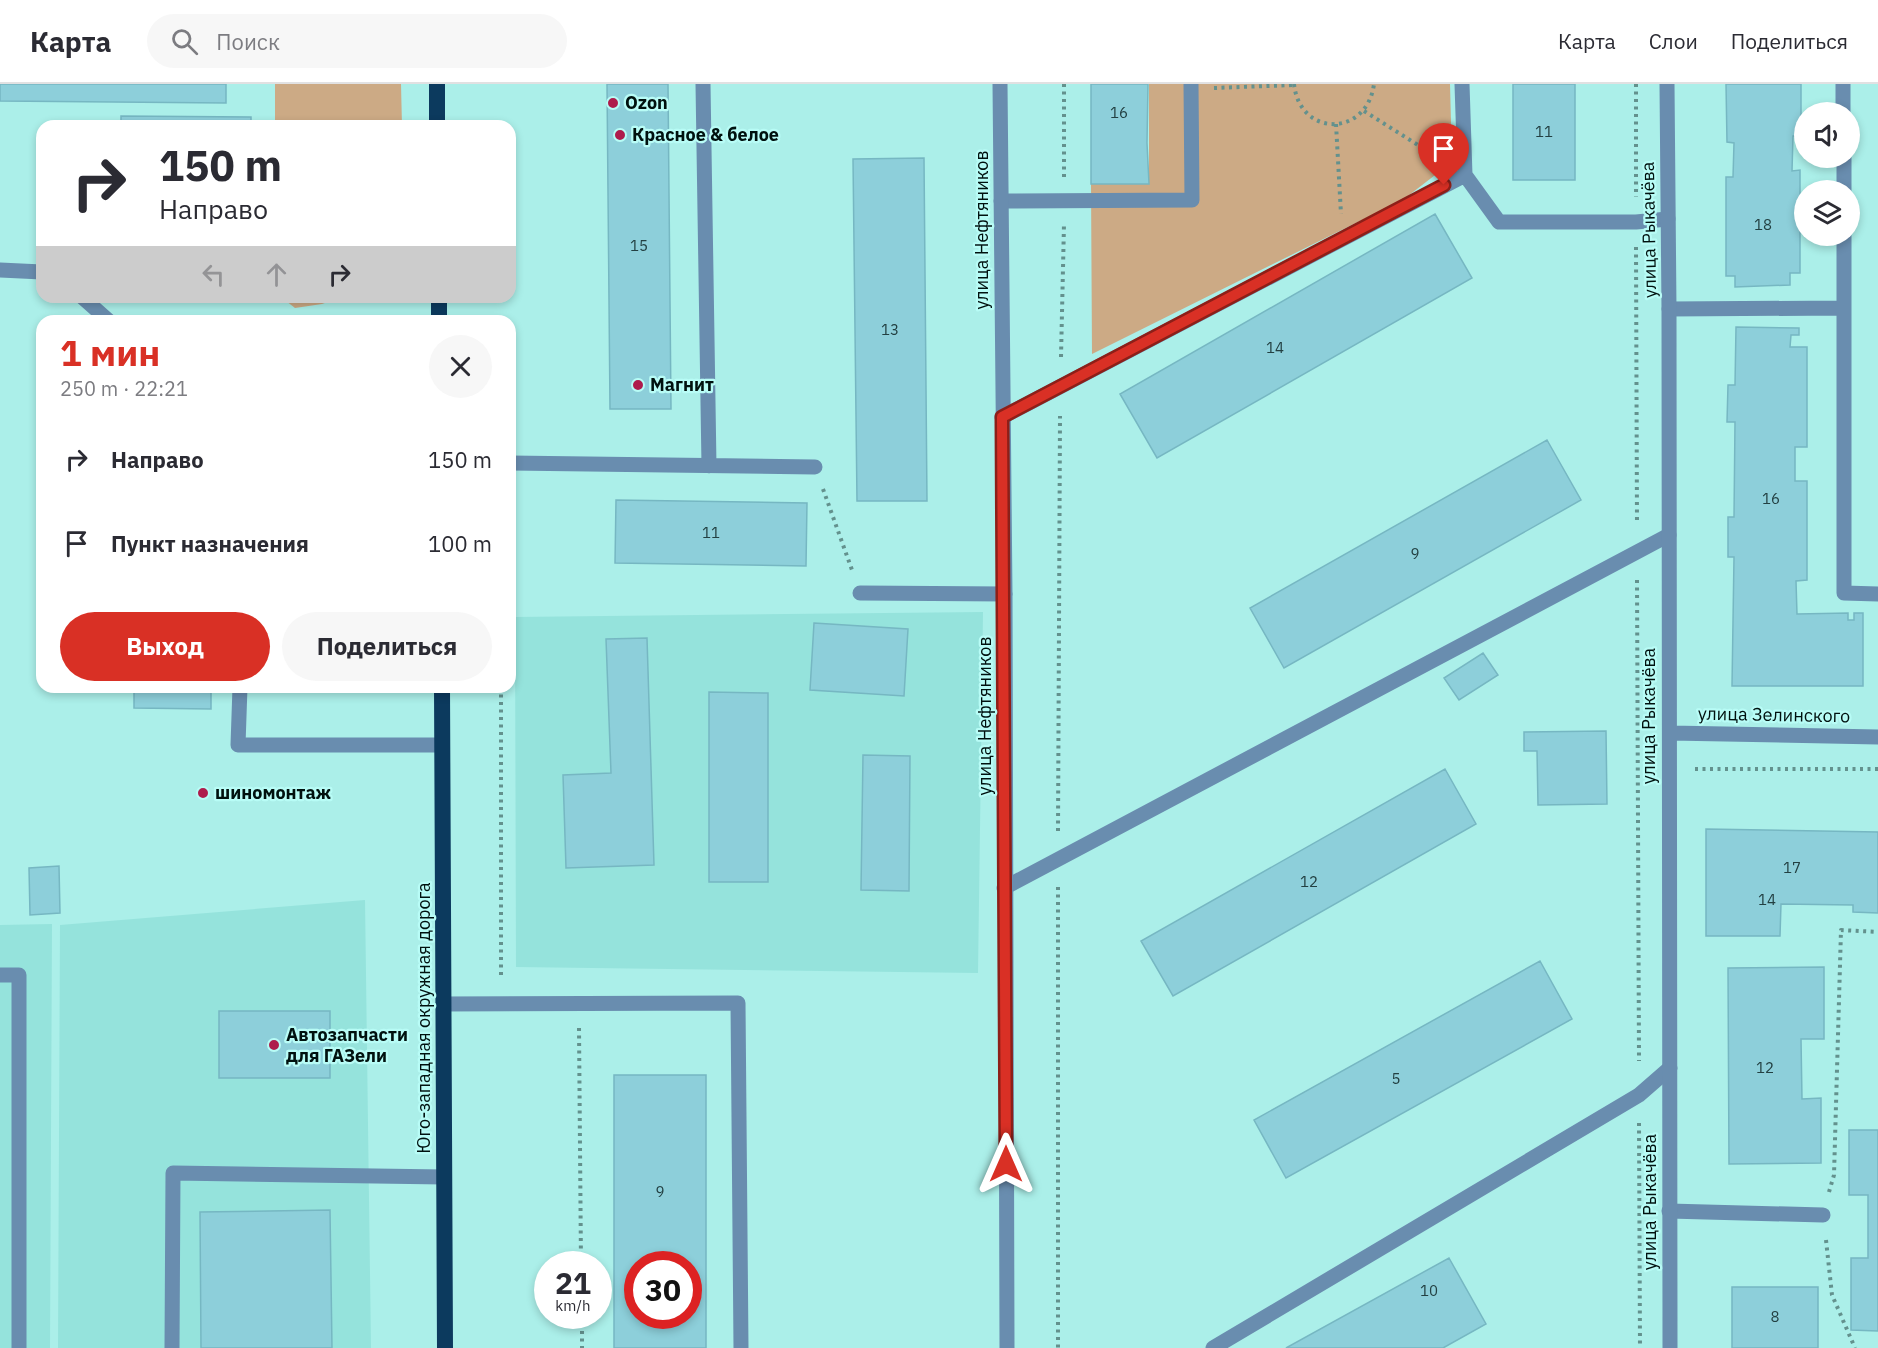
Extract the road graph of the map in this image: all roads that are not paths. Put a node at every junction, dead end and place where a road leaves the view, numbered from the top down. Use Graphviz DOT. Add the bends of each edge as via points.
graph roads {
  1 [pos="437,84"];
  2 [pos="703,84"];
  3 [pos="1000,84"];
  4 [pos="1462,84"];
  5 [pos="1666,84"];
  6 [pos="1843,84"];
  7 [pos="1191,86"];
  8 [pos="1844,102"];
  9 [pos="437,120"];
  10 [pos="1465,175"];
  11 [pos="1001,201"];
  12 [pos="1668,219"];
  13 [pos="1844,246"];
  14 [pos="0,270"];
  15 [pos="36,272"];
  16 [pos="89,303"];
  17 [pos="1844,308"];
  18 [pos="1669,309"];
  19 [pos="102,315"];
  20 [pos="1002,417"];
  21 [pos="516,463"];
  22 [pos="709,466"];
  23 [pos="815,467"];
  24 [pos="1669,535"];
  25 [pos="860,593"];
  26 [pos="1005,594"];
  27 [pos="1878,594"];
  28 [pos="240,693"];
  29 [pos="442,693"];
  30 [pos="1670,733"];
  31 [pos="1878,737"];
  32 [pos="442,745"];
  33 [pos="1004,888"];
  34 [pos="0,975"];
  35 [pos="443,1004"];
  36 [pos="1670,1068"];
  37 [pos="444,1177"];
  38 [pos="1669,1211"];
  39 [pos="1823,1215"];
  40 [pos="19,1348"];
  41 [pos="172,1348"];
  42 [pos="445,1348"];
  43 [pos="741,1348"];
  44 [pos="1007,1348"];
  45 [pos="1213,1348"];
  46 [pos="1670,1348"];
  1 -- 9 [label="highway"];
  2 -- 22 [label="street"];
  3 -- 11 [label="street, улица Нефтяников"];
  4 -- 10 [label="street"];
  5 -- 12 [label="street, улица Рыкачёва"];
  6 -- 8 [label="street"];
  7 -- 11 [label="street" via="1192,200"];
  10 -- 12 [label="street" via="1499,222"];
  10 -- 20 [label="street"];
  11 -- 20 [label="street, улица Нефтяников"];
  12 -- 18 [label="street, улица Рыкачёва"];
  13 -- 17 [label="street"];
  14 -- 15 [label="street"];
  16 -- 19 [label="street"];
  17 -- 18 [label="street"];
  17 -- 27 [label="street" via="1844,593"];
  18 -- 24 [label="street, улица Рыкачёва"];
  20 -- 26 [label="street, улица Нефтяников"];
  21 -- 22 [label="street"];
  22 -- 23 [label="street"];
  24 -- 30 [label="street, улица Рыкачёва"];
  24 -- 33 [label="street"];
  25 -- 26 [label="street"];
  26 -- 33 [label="street, улица Нефтяников"];
  28 -- 32 [label="street" via="238,745"];
  29 -- 32 [label="highway, Юго-западная окружная дорога"];
  30 -- 31 [label="street, улица Зелинского"];
  30 -- 36 [label="street, улица Рыкачёва"];
  32 -- 35 [label="highway, Юго-западная окружная дорога"];
  33 -- 44 [label="street, улица Нефтяников"];
  34 -- 40 [label="street" via="20,975"];
  35 -- 37 [label="highway, Юго-западная окружная дорога"];
  35 -- 43 [label="street" via="738,1003"];
  36 -- 38 [label="street, улица Рыкачёва"];
  36 -- 45 [label="street" via="1639,1095"];
  37 -- 41 [label="street" via="173,1173"];
  37 -- 42 [label="highway, Юго-западная окружная дорога"];
  38 -- 39 [label="street"];
  38 -- 46 [label="street, улица Рыкачёва"];
}
